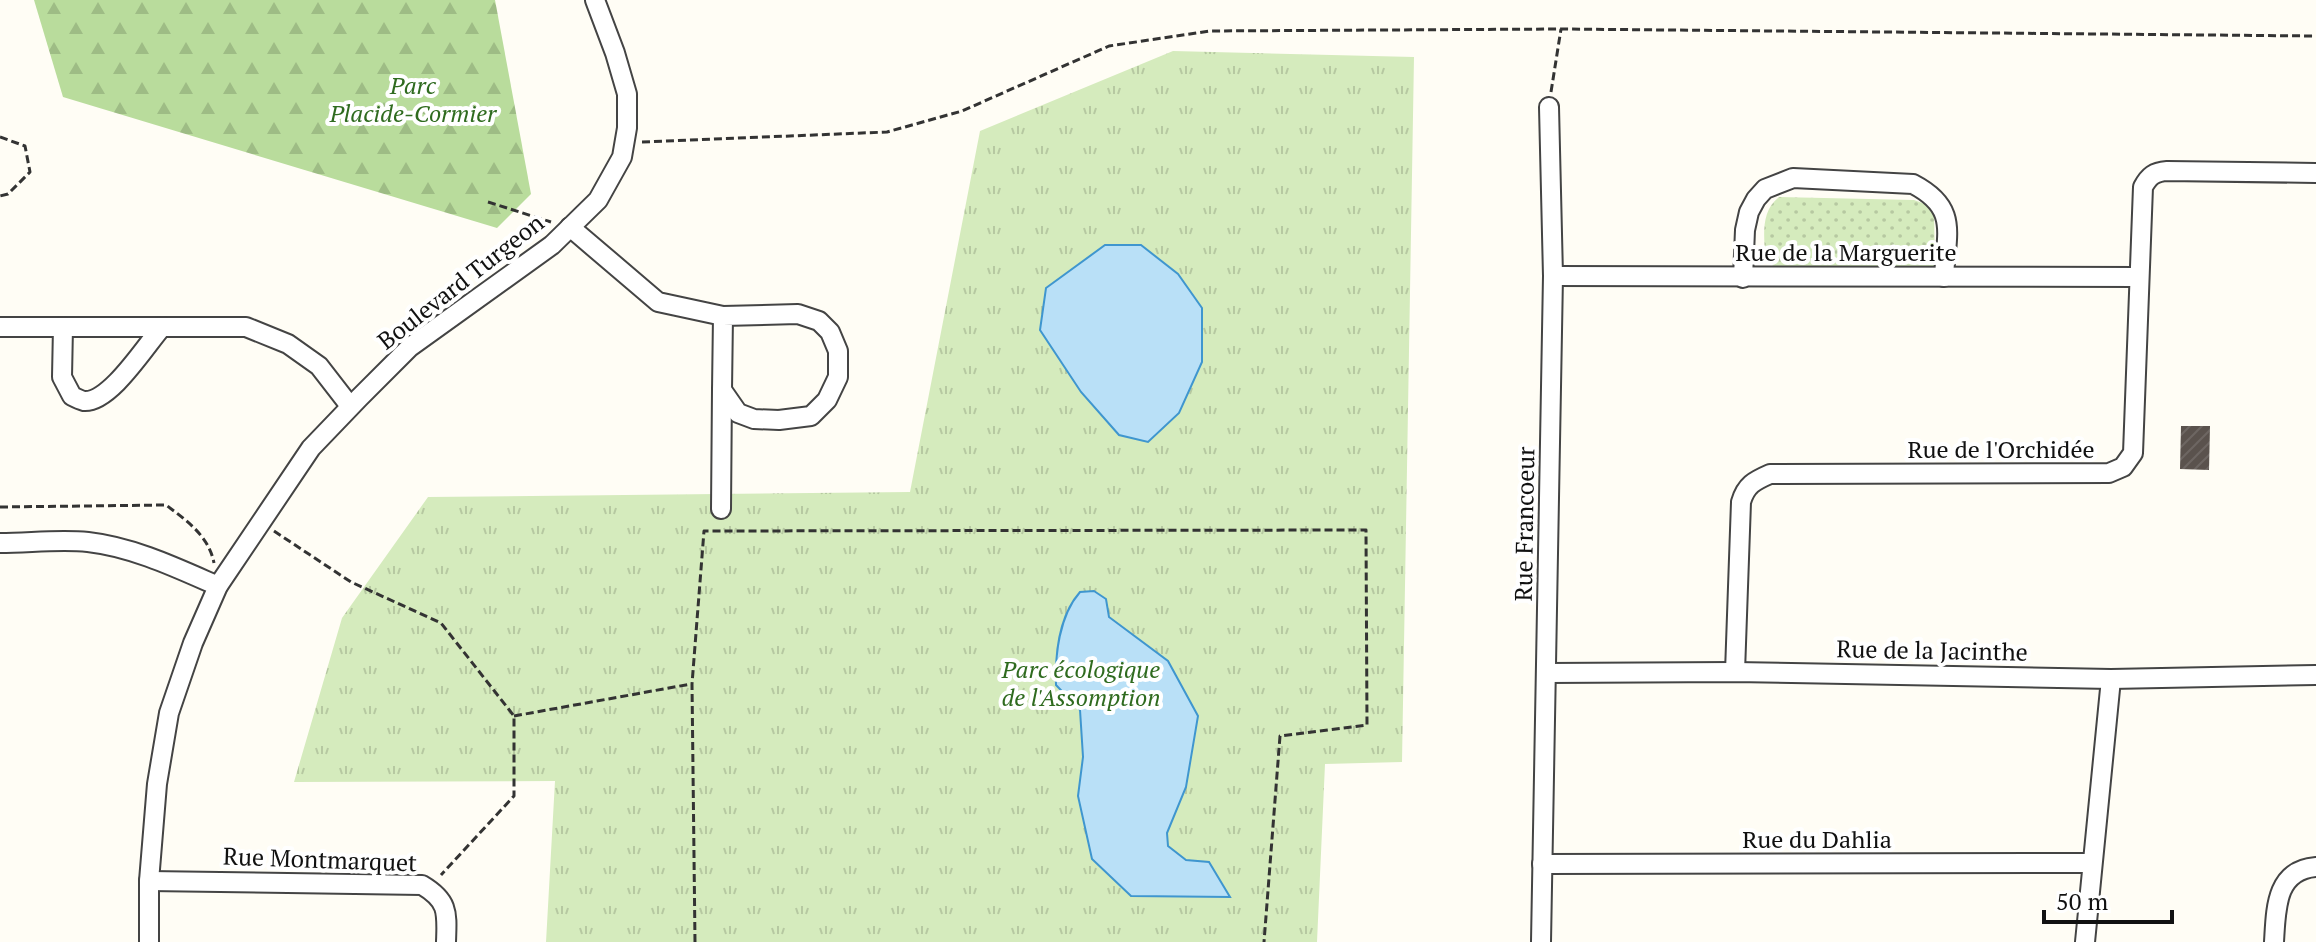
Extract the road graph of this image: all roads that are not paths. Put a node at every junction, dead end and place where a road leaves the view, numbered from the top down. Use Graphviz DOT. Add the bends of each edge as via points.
graph roads {
  1 [pos="595,0"];
  2 [pos="1549,107"];
  3 [pos="2316,173"];
  4 [pos="570,227"];
  5 [pos="1553,276"];
  6 [pos="1944,277"];
  7 [pos="2139,277"];
  8 [pos="1743,278"];
  9 [pos="723,316"];
  10 [pos="0,327"];
  11 [pos="63,327"];
  12 [pos="162,327"];
  13 [pos="722,390"];
  14 [pos="350,406"];
  15 [pos="721,509"];
  16 [pos="0,543"];
  17 [pos="218,586"];
  18 [pos="1735,672"];
  19 [pos="1547,673"];
  20 [pos="2316,675"];
  21 [pos="2111,679"];
  22 [pos="2092,863"];
  23 [pos="1542,864"];
  24 [pos="2307,869"];
  25 [pos="149,881"];
  26 [pos="149,942"];
  27 [pos="446,942"];
  28 [pos="1541,942"];
  29 [pos="2085,942"];
  30 [pos="2274,942"];
  1 -- 4 [label="street, Boulevard Turgeon" via="627,94 627,128 622,157 598,200"];
  2 -- 5 [label="street, Rue Francoeur"];
  3 -- 7 [label="street, Rue de l'Orchidée" via="2155,172 2143,187"];
  4 -- 9 [label="street" via="658,302"];
  4 -- 14 [label="street, Boulevard Turgeon" via="410,347"];
  5 -- 8 [label="street, Rue de la Marguerite"];
  5 -- 19 [label="street, Rue Francoeur"];
  6 -- 7 [label="street, Rue de la Marguerite"];
  6 -- 8 [label="street, Rue de la Marguerite"];
  6 -- 8 [label="street" via="1947,216 1925,190 1913,184 1793,178 1765,189 1749,212"];
  7 -- 18 [label="street, Rue de l'Orchidée" via="2133,453 2123,467 2109,473 1770,474 1754,481 1741,502"];
  9 -- 13 [label="street"];
  9 -- 13 [label="street" via="798,314 819,321 838,351 838,377 827,400 811,416 779,420 738,413"];
  10 -- 11 [label="street"];
  11 -- 12 [label="street"];
  11 -- 12 [label="street" via="62,377 72,396 85,401 101,397 115,384"];
  12 -- 14 [label="street" via="246,327 288,344 319,366"];
  13 -- 15 [label="street"];
  14 -- 17 [label="street, Boulevard Turgeon" via="311,448"];
  16 -- 17 [label="street" via="87,542 161,562"];
  17 -- 25 [label="street, Boulevard Turgeon" via="169,713"];
  18 -- 19 [label="street, Rue de la Jacinthe"];
  18 -- 21 [label="street, Rue de la Jacinthe"];
  19 -- 23 [label="street, Rue Francoeur"];
  20 -- 21 [label="street, Rue de la Jacinthe"];
  21 -- 22 [label="street"];
  22 -- 23 [label="street, Rue du Dahlia"];
  22 -- 29 [label="street"];
  23 -- 28 [label="street, Rue Francoeur"];
  24 -- 30 [label="street" via="2285,883 2278,898"];
  25 -- 26 [label="street, Boulevard Turgeon"];
  25 -- 27 [label="street, Rue Montmarquet" via="422,885 437,894 447,911"];
}
